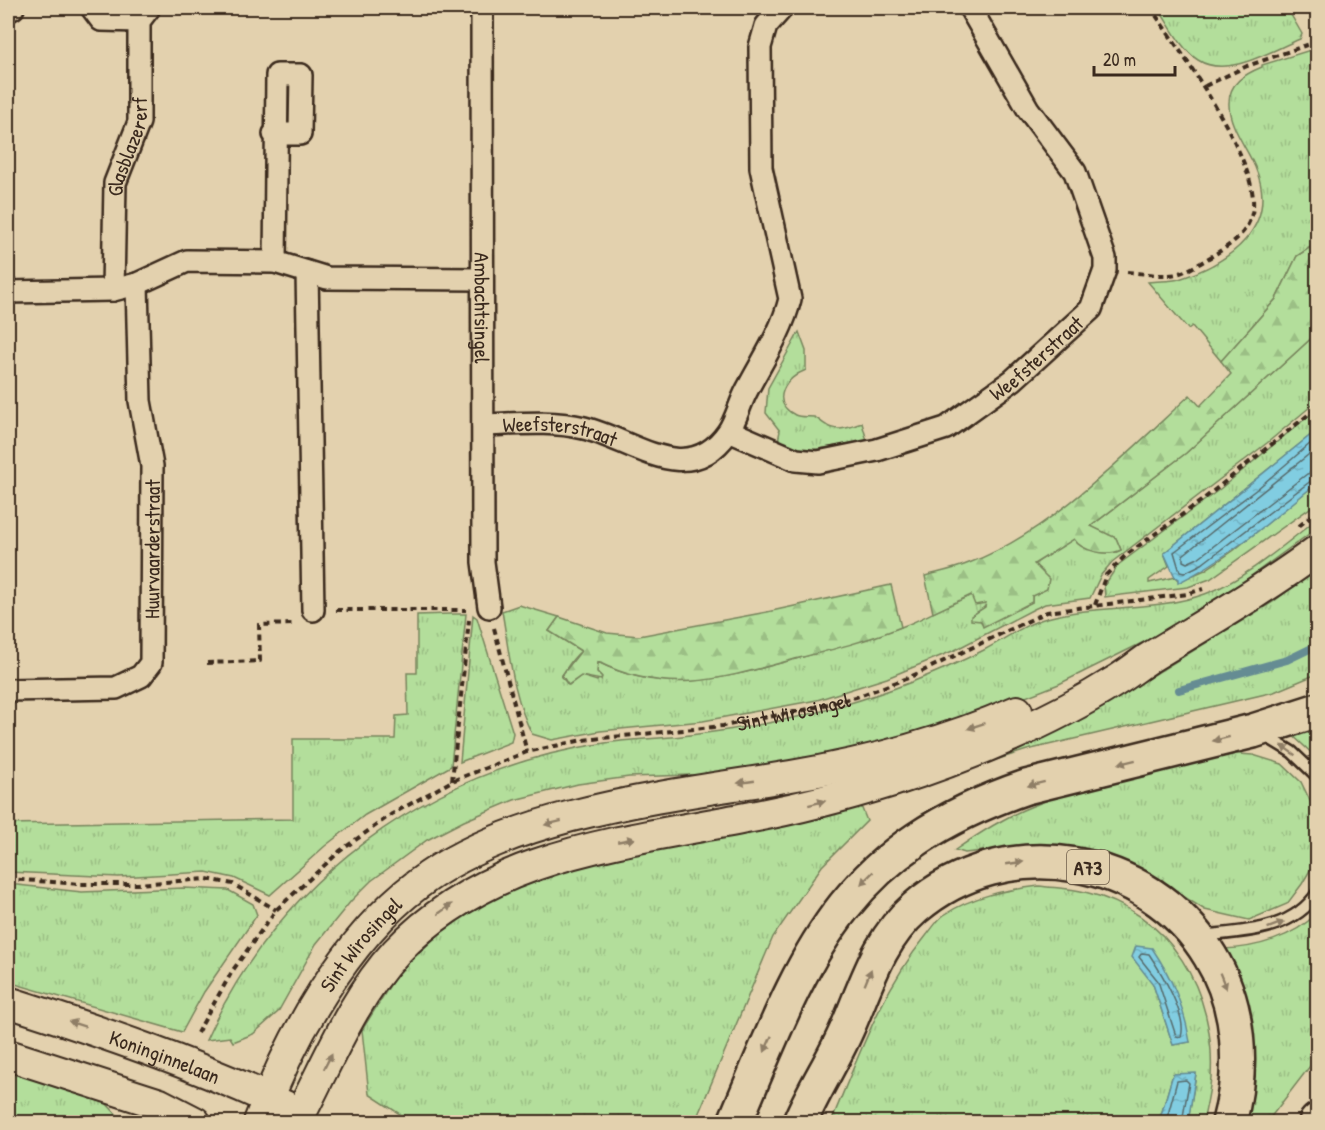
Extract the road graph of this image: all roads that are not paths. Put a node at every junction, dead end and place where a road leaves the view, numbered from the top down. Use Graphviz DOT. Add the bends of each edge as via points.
graph roads {
  1 [pos="13,8"];
  2 [pos="92,8"];
  3 [pos="482,8"];
  4 [pos="782,8"];
  5 [pos="970,8"];
  6 [pos="8,11"];
  7 [pos="144,14"];
  8 [pos="274,134"];
  9 [pos="275,262"];
  10 [pos="307,272"];
  11 [pos="482,279"];
  12 [pos="137,284"];
  13 [pos="113,290"];
  14 [pos="8,292"];
  15 [pos="483,425"];
  16 [pos="729,431"];
  17 [pos="1317,550"];
  18 [pos="489,607"];
  19 [pos="313,610"];
  20 [pos="1148,659"];
  21 [pos="8,690"];
  22 [pos="1317,710"];
  23 [pos="1253,731"];
  24 [pos="1317,777"];
  25 [pos="1317,892"];
  26 [pos="1197,936"];
  27 [pos="8,1002"];
  28 [pos="8,1055"];
  29 [pos="264,1110"];
  30 [pos="302,1119"];
  31 [pos="195,1122"];
  32 [pos="735,1122"];
  33 [pos="800,1122"];
  34 [pos="1229,1122"];
  1 -- 6 [label="street"];
  2 -- 7 [label="street" via="101,20"];
  3 -- 11 [label="street, Ambachtsingel"];
  4 -- 16 [label="street, Weefsterstraat" via="766,26 760,47 761,168 790,300 785,319 742,398"];
  5 -- 16 [label="street, Weefsterstraat" via="1028,109 1075,172 1105,258 1105,270 1091,309 1013,380 946,428 877,450 818,462 796,460"];
  7 -- 13 [label="street, Glasblazererf" via="139,122 115,183"];
  8 -- 9 [label="street"];
  9 -- 10 [label="street"];
  9 -- 12 [label="street" via="187,261"];
  10 -- 11 [label="street" via="327,278"];
  10 -- 19 [label="street"];
  11 -- 15 [label="street, Ambachtsingel"];
  12 -- 13 [label="street"];
  12 -- 21 [label="street, Huurvaarderstraat" via="140,402 152,466 151,663 141,676 116,688"];
  13 -- 14 [label="street"];
  15 -- 16 [label="street, Weefsterstraat" via="564,424 671,459 694,459 716,446"];
  15 -- 18 [label="street, Ambachtsingel" via="483,562"];
  17 -- 20 [label="main road, Sint Wirosingel" via="1223,615"];
  20 -- 29 [label="main road, Sint Wirosingel, one-way" via="1107,672 1008,715 890,754 592,813 516,834 459,859 419,883 361,938 323,992"];
  30 -- 20 [label="main road, Sint Wirosingel, one-way" via="361,999 382,969 435,915 477,888 573,852 785,811 895,780 1050,716 1113,683"];
  22 -- 23 [label="highway"];
  24 -- 23 [label="lane, one-way" via="1292,752"];
  23 -- 32 [label="highway, one-way" via="1017,790 948,819 890,857 856,889 820,936"];
  26 -- 25 [label="lane, one-way" via="1266,928 1286,921"];
  33 -- 26 [label="highway, A73, one-way" via="888,938 913,909 952,882 1026,861 1067,862 1112,873 1138,885 1158,898"];
  26 -- 34 [label="highway, A73, one-way" via="1221,976 1235,1023 1236,1089"];
  29 -- 27 [label="main road, Koninginnelaan, one-way" via="124,1039"];
  28 -- 31 [label="main road" via="160,1104"];
  29 -- 30 [label="main road, Koninginnelaan"];
}
